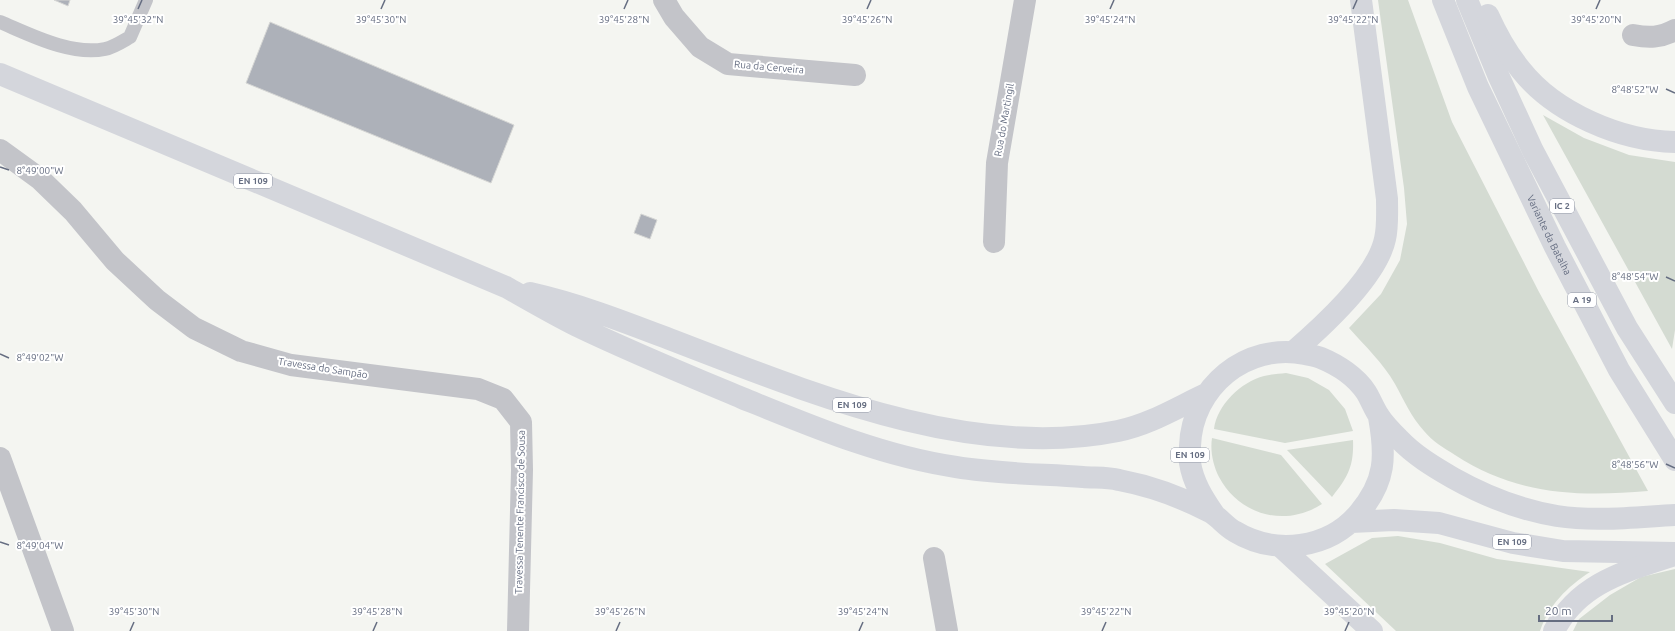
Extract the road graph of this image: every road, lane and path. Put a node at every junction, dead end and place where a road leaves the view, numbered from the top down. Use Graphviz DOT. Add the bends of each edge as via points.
graph roads {
  1 [pos="146,0"];
  2 [pos="664,0"];
  3 [pos="1026,0"];
  4 [pos="1361,0"];
  5 [pos="1443,0"];
  6 [pos="1467,0"];
  7 [pos="1481,0"];
  8 [pos="0,22"];
  9 [pos="1675,30"];
  10 [pos="1633,35"];
  11 [pos="0,74"];
  12 [pos="855,75"];
  13 [pos="1675,142"];
  14 [pos="0,150"];
  15 [pos="994,242"];
  16 [pos="506,287"];
  17 [pos="1293,352"];
  18 [pos="1206,394"];
  19 [pos="503,399"];
  20 [pos="1675,403"];
  21 [pos="1379,417"];
  22 [pos="0,458"];
  23 [pos="1675,460"];
  24 [pos="1214,514"];
  25 [pos="1675,514"];
  26 [pos="1351,522"];
  27 [pos="1281,547"];
  28 [pos="1675,554"];
  29 [pos="934,558"];
  30 [pos="63,631"];
  31 [pos="518,631"];
  32 [pos="947,631"];
  33 [pos="1372,631"];
  34 [pos="1554,631"];
  1 -- 8 [label="lane" via="130,37 106,49 77,50"];
  2 -- 12 [label="street, Rua da Cerveira" via="674,17 700,47 728,64"];
  3 -- 15 [label="street, Rua do Martingil" via="997,163"];
  4 -- 17 [label="main road" via="1387,199 1388,222 1385,240 1366,278"];
  5 -- 23 [label="main road, Variante da Batalha / A 19" via="1478,87 1527,192 1620,370"];
  6 -- 20 [label="main road, IC 2" via="1533,151 1627,328"];
  7 -- 13 [label="main road" via="1501,42 1522,71 1561,105 1612,130 1641,138"];
  9 -- 10 [label="street" via="1665,36 1648,38"];
  11 -- 16 [label="main road, EN 109"];
  14 -- 19 [label="street, Travessa do Sampão" via="40,179 73,211 115,261 157,300 194,328 241,351 291,365 478,389"];
  16 -- 18 [label="main road, EN 109" via="604,314 771,378 839,401 925,425 966,432 1053,438 1120,431 1149,421"];
  16 -- 24 [label="main road, EN 109" via="558,317 609,341 863,445 956,467 1114,479 1162,491"];
  17 -- 18 [label="main road, EN 109" via="1264,354 1238,365 1218,379"];
  17 -- 21 [label="main road, EN 109" via="1321,358 1346,371 1366,392"];
  18 -- 24 [label="main road, EN 109" via="1195,415 1191,434 1190,463 1198,490"];
  19 -- 31 [label="street, Travessa Tenente Francisco de Sousa" via="521,422"];
  21 -- 25 [label="main road, EN 109" via="1404,444 1428,462 1466,485 1532,511 1578,518"];
  21 -- 26 [label="main road, EN 109" via="1384,445 1381,474 1370,500"];
  22 -- 30 [label="street"];
  24 -- 27 [label="main road, EN 109" via="1233,531 1256,542"];
  26 -- 27 [label="main road, EN 109" via="1330,537 1306,545"];
  26 -- 28 [label="main road, EN 109" via="1394,520 1439,523 1513,543 1563,551"];
  27 -- 33 [label="main road"];
  28 -- 34 [label="main road" via="1611,576 1590,589 1570,607"];
  29 -- 32 [label="street"];
}
